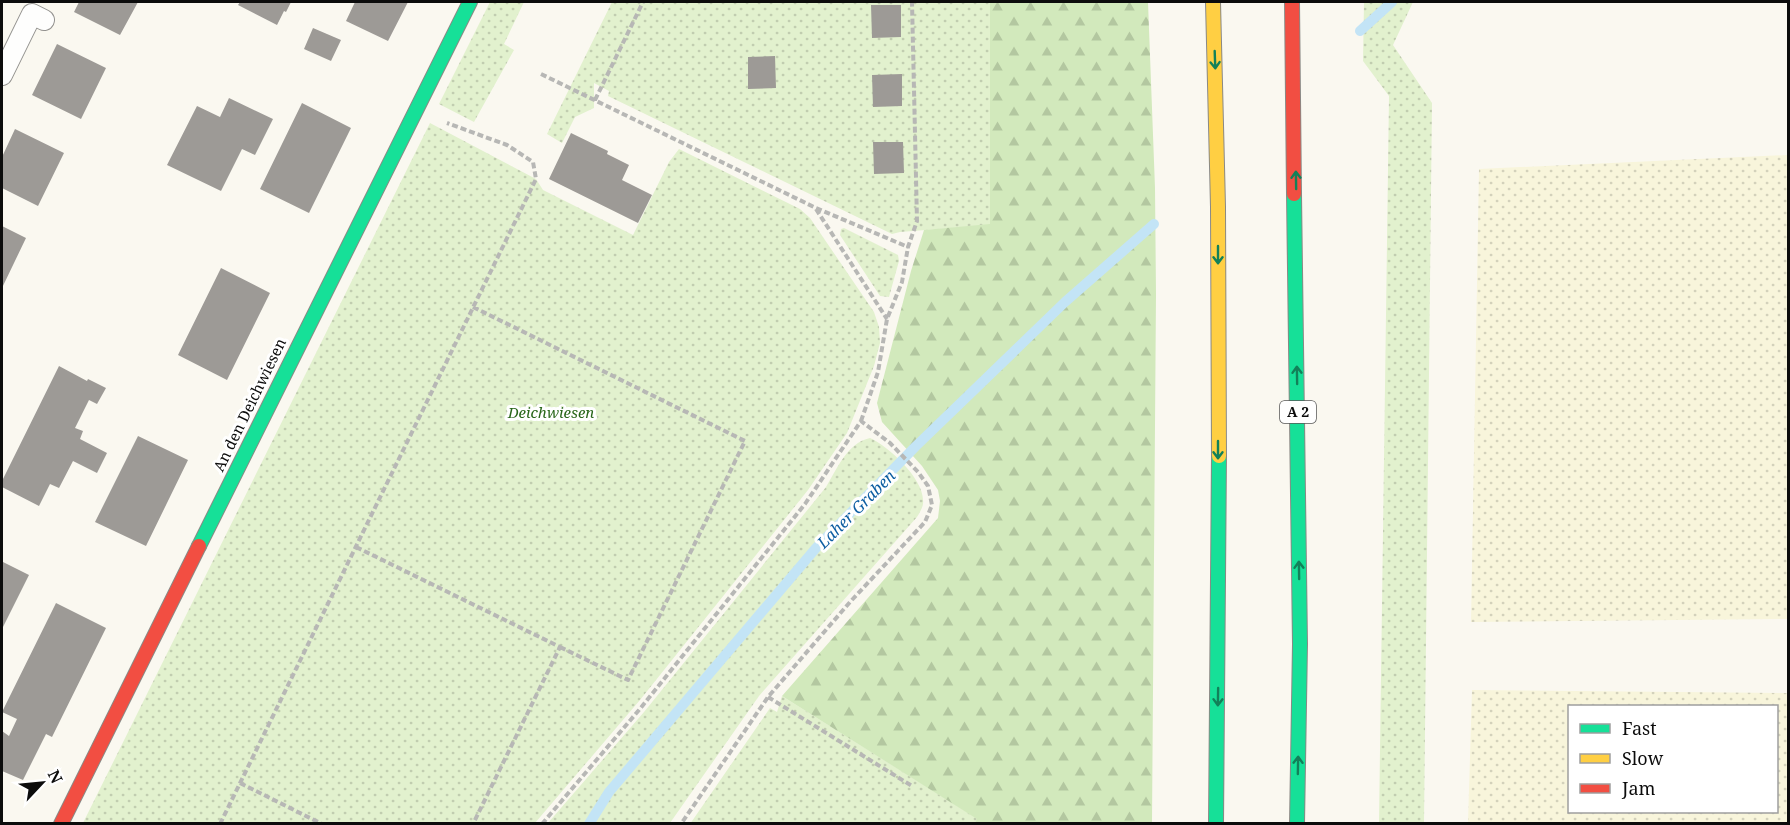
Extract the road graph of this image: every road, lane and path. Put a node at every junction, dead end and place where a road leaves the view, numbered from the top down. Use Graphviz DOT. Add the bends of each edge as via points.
graph roads {
  1 [pos="470,2"];
  2 [pos="643,2"];
  3 [pos="912,2"];
  4 [pos="1213,2"];
  5 [pos="1292,2"];
  6 [pos="44,20"];
  7 [pos="541,74"];
  8 [pos="2,75"];
  9 [pos="595,100"];
  10 [pos="414,111"];
  11 [pos="816,208"];
  12 [pos="908,247"];
  13 [pos="473,307"];
  14 [pos="887,319"];
  15 [pos="861,421"];
  16 [pos="356,547"];
  17 [pos="560,647"];
  18 [pos="768,697"];
  19 [pos="240,783"];
  20 [pos="912,786"];
  21 [pos="61,824"];
  22 [pos="220,824"];
  23 [pos="322,824"];
  24 [pos="473,824"];
  25 [pos="542,824"];
  26 [pos="681,824"];
  27 [pos="1216,824"];
  28 [pos="1297,824"];
  1 -- 10 [label="main road, An den Deichwiesen"];
  2 -- 9 [label="path"];
  3 -- 12 [label="path" via="917,221"];
  4 -- 27 [label="main road, one-way" via="1219,638"];
  28 -- 5 [label="main road, A 2, one-way" via="1300,644"];
  6 -- 8 [label="lane" via="32,14"];
  7 -- 9 [label="path"];
  9 -- 11 [label="path"];
  10 -- 13 [label="path" via="507,145 533,162 537,179"];
  10 -- 21 [label="main road, An den Deichwiesen"];
  11 -- 12 [label="path"];
  11 -- 14 [label="path"];
  12 -- 14 [label="path" via="902,282"];
  13 -- 16 [label="path"];
  13 -- 17 [label="path" via="745,441 628,680"];
  14 -- 15 [label="path" via="878,372"];
  15 -- 18 [label="path" via="918,472 928,486 932,505 925,522"];
  15 -- 25 [label="path" via="805,504"];
  16 -- 17 [label="path"];
  16 -- 19 [label="path"];
  17 -- 24 [label="path"];
  18 -- 20 [label="path"];
  18 -- 26 [label="path"];
  19 -- 22 [label="path"];
  19 -- 23 [label="path"];
}
